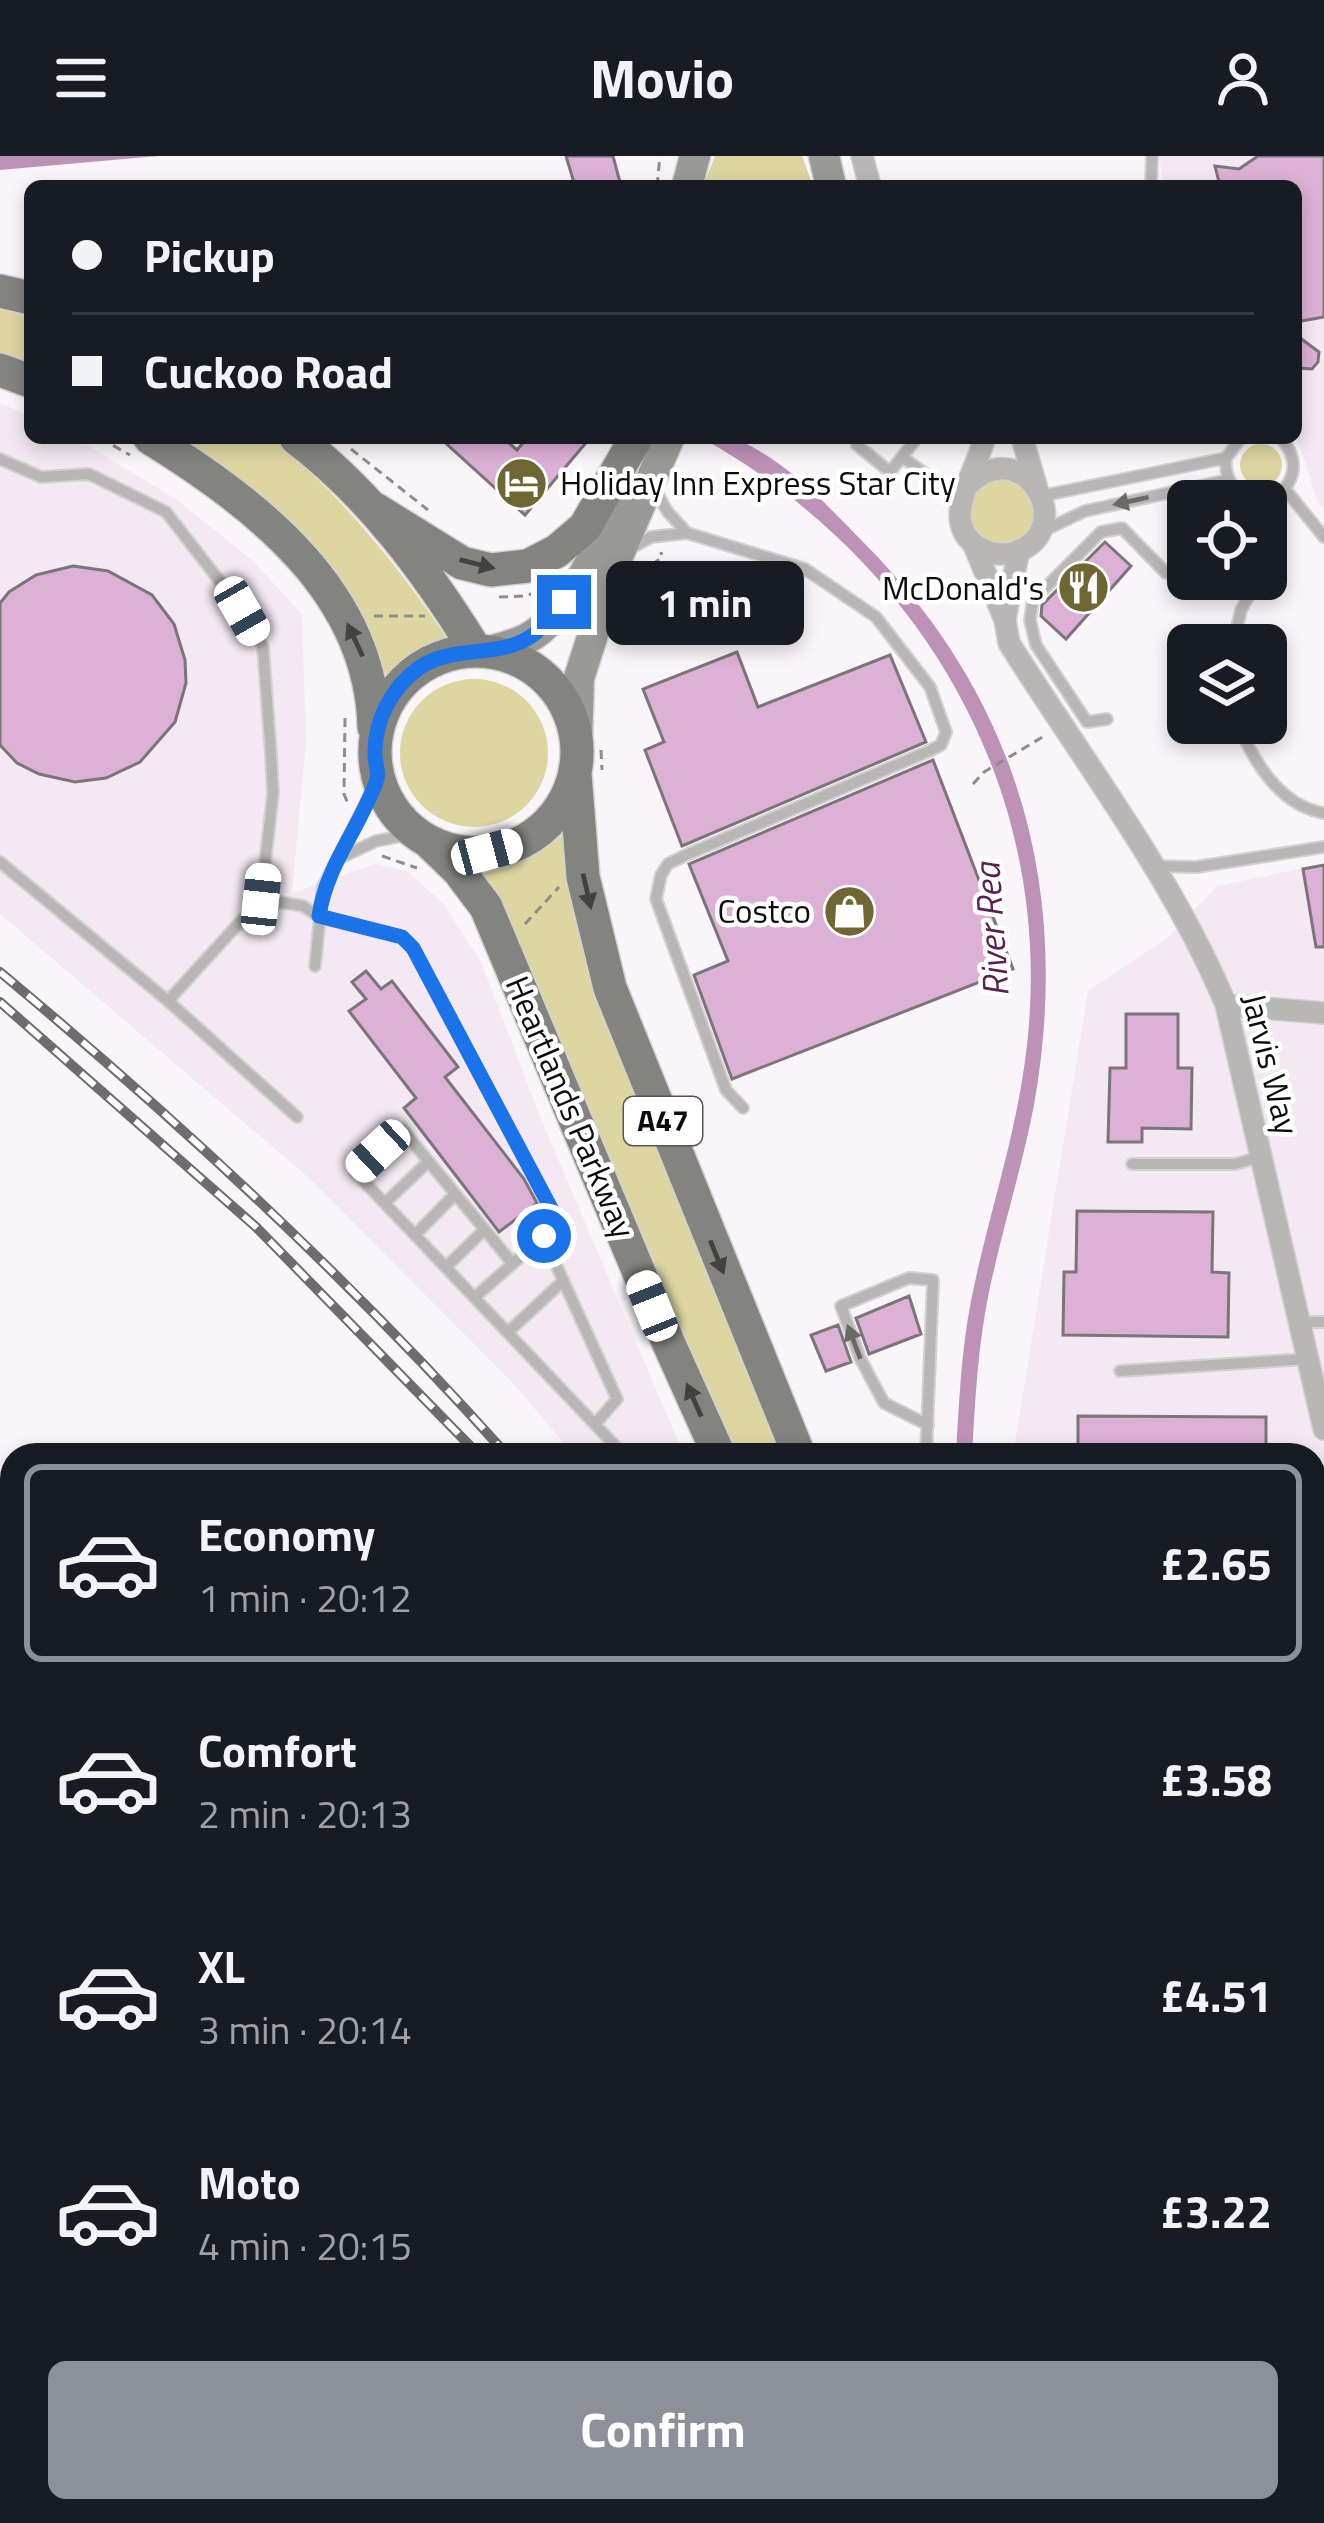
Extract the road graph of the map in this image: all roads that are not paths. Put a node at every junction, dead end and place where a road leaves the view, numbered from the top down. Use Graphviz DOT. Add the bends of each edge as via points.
graph roads {
  1 [pos="304,444"];
  2 [pos="635,444"];
  3 [pos="637,444"];
  4 [pos="666,444"];
  5 [pos="858,444"];
  6 [pos="912,444"];
  7 [pos="982,444"];
  8 [pos="1024,444"];
  9 [pos="1236,444"];
  10 [pos="1284,444"];
  11 [pos="145,449"];
  12 [pos="902,458"];
  13 [pos="1226,458"];
  14 [pos="0,459"];
  15 [pos="650,480"];
  16 [pos="1228,480"];
  17 [pos="1287,486"];
  18 [pos="1038,491"];
  19 [pos="1287,491"];
  20 [pos="964,493"];
  21 [pos="1167,493"];
  22 [pos="375,508"];
  23 [pos="687,533"];
  24 [pos="1038,534"];
  25 [pos="1324,537"];
  26 [pos="973,543"];
  27 [pos="1019,550"];
  28 [pos="618,556"];
  29 [pos="1166,573"];
  30 [pos="1005,620"];
  31 [pos="483,650"];
  32 [pos="1107,719"];
  33 [pos="1247,744"];
  34 [pos="589,762"];
  35 [pos="377,765"];
  36 [pos="1324,812"];
  37 [pos="423,837"];
  38 [pos="1324,847"];
  39 [pos="338,859"];
  40 [pos="0,862"];
  41 [pos="1155,866"];
  42 [pos="261,899"];
  43 [pos="319,916"];
  44 [pos="315,966"];
  45 [pos="168,1001"];
  46 [pos="1226,1005"];
  47 [pos="1324,1013"];
  48 [pos="742,1108"];
  49 [pos="297,1117"];
  50 [pos="1260,1157"];
  51 [pos="428,1162"];
  52 [pos="1132,1164"];
  53 [pos="455,1194"];
  54 [pos="385,1203"];
  55 [pos="484,1230"];
  56 [pos="415,1234"];
  57 [pos="544,1236"];
  58 [pos="513,1264"];
  59 [pos="446,1267"];
  60 [pos="563,1281"];
  61 [pos="475,1298"];
  62 [pos="1297,1322"];
  63 [pos="1324,1322"];
  64 [pos="508,1331"];
  65 [pos="1306,1358"];
  66 [pos="1120,1371"];
  67 [pos="596,1423"];
  68 [pos="928,1425"];
  69 [pos="1324,1429"];
  70 [pos="614,1443"];
  71 [pos="713,1443"];
  72 [pos="794,1443"];
  73 [pos="927,1443"];
  1 -- 22 [label="main road"];
  22 -- 2 [label="main road, one-way" via="462,563 528,566 585,527"];
  3 -- 31 [label="main road" via="610,523 564,602 531,637"];
  4 -- 15 [label="main road"];
  5 -- 12 [label="lane" via="890,472"];
  6 -- 12 [label="lane"];
  7 -- 20 [label="street"];
  8 -- 18 [label="street"];
  9 -- 13 [label="lane"];
  10 -- 17 [label="lane" via="1294,462"];
  35 -- 11 [label="main road, one-way" via="373,689 358,642 327,589 287,540 201,470"];
  12 -- 20 [label="lane"];
  13 -- 16 [label="lane"];
  13 -- 18 [label="lane"];
  14 -- 42 [label="lane" via="41,477 89,474 166,512 263,646 273,793"];
  15 -- 23 [label="lane"];
  15 -- 28 [label="main road"];
  18 -- 20 [label="street" via="1002,469 986,472"];
  18 -- 24 [label="street"];
  19 -- 25 [label="lane"];
  20 -- 26 [label="street" via="961,523"];
  21 -- 24 [label="lane, one-way" via="1085,511"];
  22 -- 31 [label="main road"];
  23 -- 28 [label="lane" via="651,537"];
  23 -- 48 [label="lane" via="805,569 876,617 930,687 946,732 929,751 686,855 661,875 656,898 669,940 726,1090"];
  24 -- 27 [label="street"];
  26 -- 27 [label="street" via="995,554"];
  26 -- 30 [label="street, Jarvis Way"];
  27 -- 30 [label="street"];
  28 -- 34 [label="main road" via="579,678"];
  29 -- 32 [label="lane" via="1122,528 1101,532 1034,600 1036,645 1087,722"];
  30 -- 41 [label="street, Jarvis Way" via="1010,644"];
  31 -- 34 [label="main road" via="544,676 565,703"];
  31 -- 35 [label="main road" via="422,665 396,689 381,717"];
  33 -- 36 [label="lane" via="1277,788"];
  34 -- 37 [label="main road" via="551,820 518,844 457,852"];
  34 -- 72 [label="main road, A47, one-way" via="583,877 610,988"];
  35 -- 37 [label="main road" via="395,812"];
  35 -- 39 [label="lane"];
  37 -- 39 [label="lane" via="376,841"];
  71 -- 37 [label="main road, Heartlands Parkway / A47, one-way" via="501,941 473,889"];
  38 -- 41 [label="lane"];
  39 -- 43 [label="lane"];
  40 -- 45 [label="lane"];
  41 -- 46 [label="street, Jarvis Way"];
  42 -- 43 [label="lane"];
  42 -- 45 [label="lane"];
  43 -- 44 [label="lane"];
  43 -- 57 [label="lane" via="402,937 413,948 554,1214"];
  45 -- 49 [label="lane"];
  46 -- 47 [label="street"];
  46 -- 50 [label="street, Jarvis Way"];
  50 -- 52 [label="lane"];
  50 -- 62 [label="street, Jarvis Way"];
  51 -- 53 [label="lane"];
  51 -- 54 [label="lane"];
  51 -- 54 [label="lane" via="402,1129 355,1172"];
  53 -- 55 [label="lane"];
  53 -- 56 [label="lane"];
  54 -- 56 [label="lane"];
  55 -- 58 [label="lane"];
  55 -- 59 [label="lane"];
  56 -- 59 [label="lane"];
  57 -- 58 [label="lane"];
  57 -- 60 [label="lane"];
  58 -- 61 [label="lane"];
  59 -- 61 [label="lane"];
  60 -- 64 [label="lane"];
  60 -- 67 [label="lane" via="617,1399"];
  61 -- 64 [label="lane"];
  62 -- 63 [label="lane"];
  62 -- 65 [label="street, Jarvis Way"];
  64 -- 67 [label="lane"];
  65 -- 66 [label="lane"];
  65 -- 69 [label="street, Jarvis Way"];
  67 -- 70 [label="lane"];
  68 -- 68 [label="lane, one-way" via="884,1403 841,1306 910,1278 933,1280"];
  68 -- 73 [label="lane"];
}
